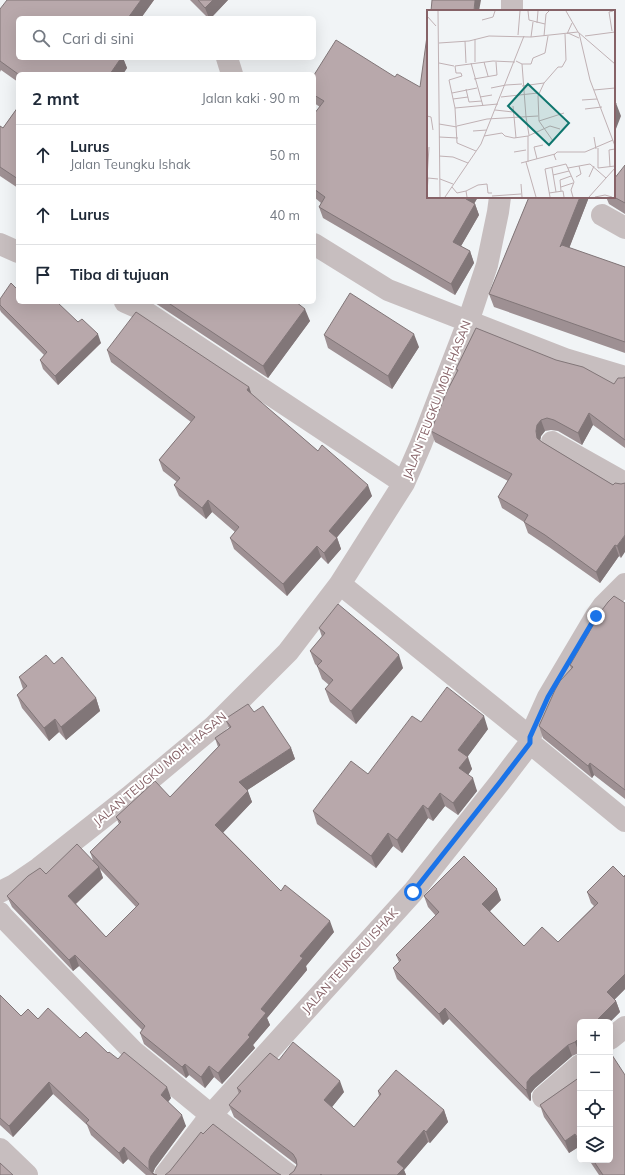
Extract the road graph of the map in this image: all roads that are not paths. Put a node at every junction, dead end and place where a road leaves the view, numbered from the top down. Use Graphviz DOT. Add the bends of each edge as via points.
graph roads {
  1 [pos="228,60"];
  2 [pos="231,72"];
  3 [pos="500,198"];
  4 [pos="602,215"];
  5 [pos="625,228"];
  6 [pos="0,244"];
  7 [pos="316,245"];
  8 [pos="16,251"];
  9 [pos="130,304"];
  10 [pos="468,322"];
  11 [pos="625,377"];
  12 [pos="552,442"];
  13 [pos="625,483"];
  14 [pos="404,484"];
  15 [pos="340,584"];
  16 [pos="625,584"];
  17 [pos="530,740"];
  18 [pos="625,821"];
  19 [pos="0,892"];
  20 [pos="0,913"];
  21 [pos="625,1027"];
  22 [pos="613,1037"];
  23 [pos="577,1067"];
  24 [pos="542,1096"];
  25 [pos="211,1115"];
  26 [pos="0,1149"];
  27 [pos="27,1175"];
  28 [pos="165,1175"];
  29 [pos="289,1175"];
  1 -- 2 [label="street"];
  3 -- 10 [label="street, JALAN TEUGKU MOH. HASAN" via="487,265"];
  4 -- 5 [label="street"];
  6 -- 8 [label="street"];
  7 -- 10 [label="street" via="388,290"];
  9 -- 14 [label="street" via="141,309"];
  10 -- 11 [label="street" via="565,359"];
  10 -- 14 [label="street, JALAN TEUGKU MOH. HASAN"];
  12 -- 13 [label="street"];
  14 -- 15 [label="street, JALAN TEUGKU MOH. HASAN"];
  15 -- 17 [label="street"];
  15 -- 19 [label="street, JALAN TEUGKU MOH. HASAN" via="288,652 213,727 39,868"];
  16 -- 17 [label="street, JALAN TEUNGKU ISHAK" via="596,616 548,697"];
  17 -- 18 [label="street"];
  17 -- 25 [label="street, JALAN TEUNGKU ISHAK" via="501,781 413,892"];
  20 -- 25 [label="street" via="133,1051"];
  21 -- 22 [label="street"];
  23 -- 24 [label="street"];
  25 -- 28 [label="street, JALAN TEUNGKU ISHAK"];
  25 -- 29 [label="street"];
  26 -- 27 [label="street"];
}
